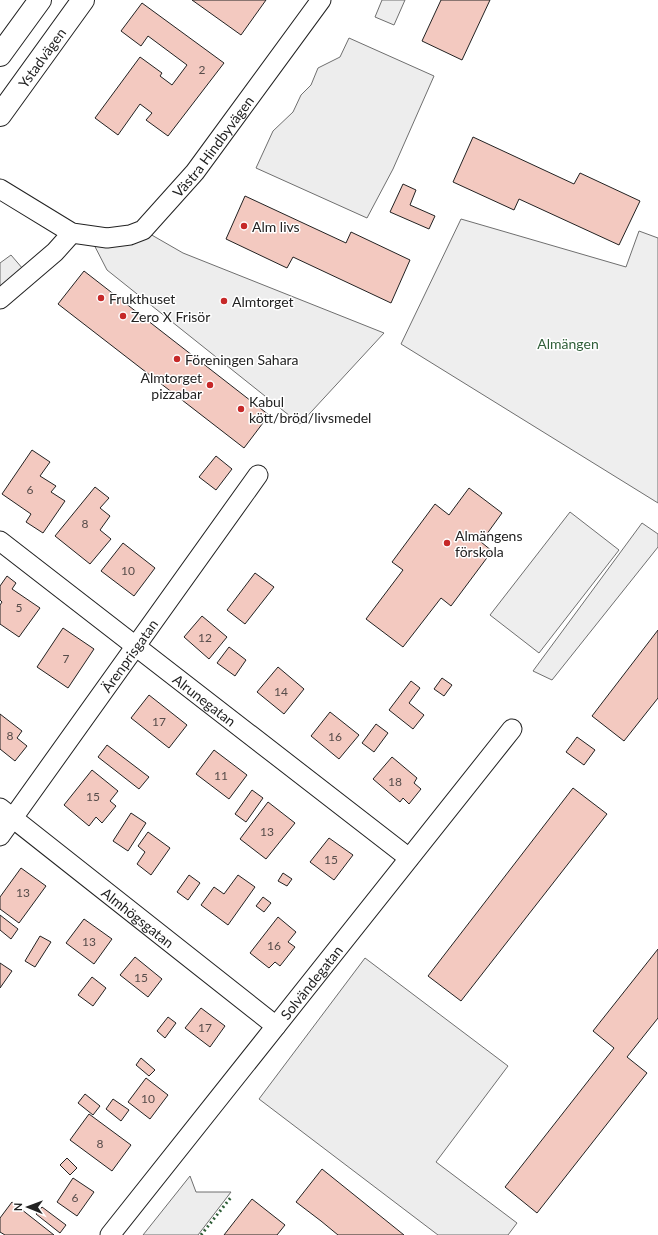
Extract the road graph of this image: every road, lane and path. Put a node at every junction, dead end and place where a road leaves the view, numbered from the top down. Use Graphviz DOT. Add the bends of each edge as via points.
graph roads {
  1 [pos="40,0"];
  2 [pos="83,0"];
  3 [pos="321,0"];
  4 [pos="0,55"];
  5 [pos="0,115"];
  6 [pos="0,189"];
  7 [pos="72,233"];
  8 [pos="0,298"];
  9 [pos="258,476"];
  10 [pos="0,542"];
  11 [pos="136,647"];
  12 [pos="512,729"];
  13 [pos="6,813"];
  14 [pos="0,836"];
  15 [pos="409,858"];
  16 [pos="276,1026"];
  17 [pos="110,1235"];
  1 -- 4 [label="main road"];
  2 -- 5 [label="main road, Ystadvägen"];
  3 -- 7 [label="street, Västra Hindbyvägen" via="195,172 143,230 130,235 107,238"];
  6 -- 7 [label="street, Västra Hindbyvägen"];
  7 -- 8 [label="street" via="55,252"];
  9 -- 11 [label="street, Ärenprisgatan"];
  10 -- 11 [label="street, Alrunegatan"];
  11 -- 13 [label="street, Ärenprisgatan"];
  11 -- 15 [label="street, Alrunegatan"];
  12 -- 15 [label="street, Solvändegatan"];
  13 -- 14 [label="street, Ärenprisgatan"];
  13 -- 16 [label="street, Almhögsgatan"];
  15 -- 16 [label="street, Solvändegatan"];
  16 -- 17 [label="street, Solvändegatan"];
}
